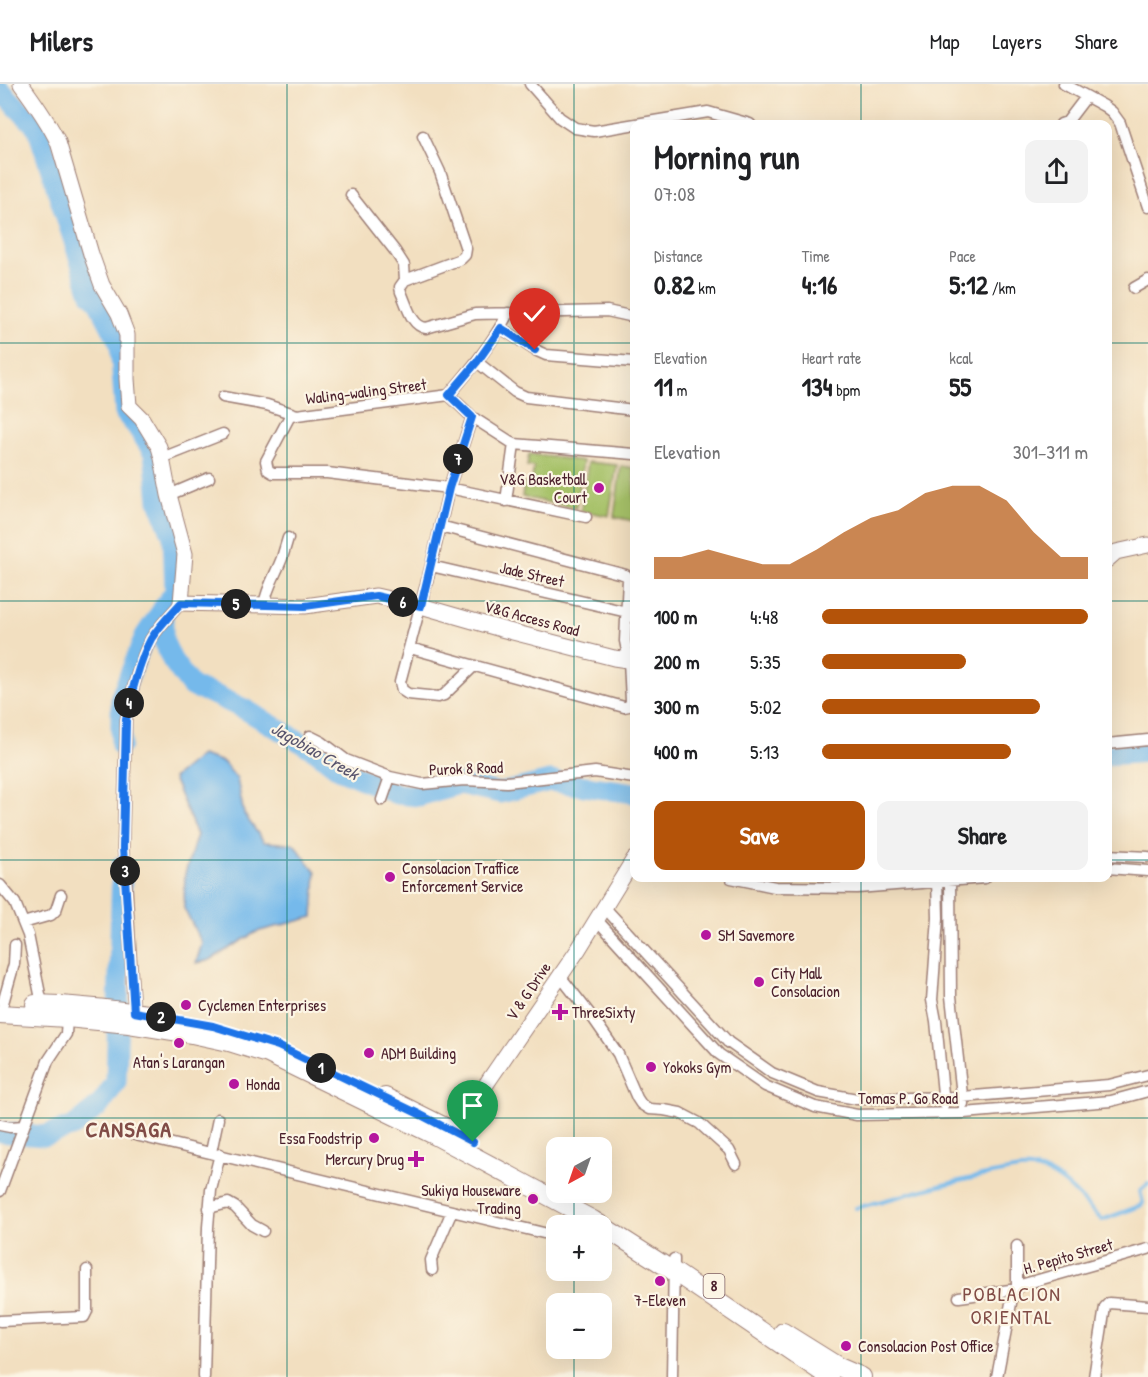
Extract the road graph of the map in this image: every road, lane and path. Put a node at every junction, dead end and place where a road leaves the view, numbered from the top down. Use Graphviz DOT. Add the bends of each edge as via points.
graph roads {
  1 [pos="21,84"];
  2 [pos="530,84"];
  3 [pos="1069,85"];
  4 [pos="1086,97"];
  5 [pos="660,120"];
  6 [pos="736,120"];
  7 [pos="1069,120"];
  8 [pos="630,125"];
  9 [pos="423,136"];
  10 [pos="351,195"];
  11 [pos="1148,207"];
  12 [pos="405,279"];
  13 [pos="1148,280"];
  14 [pos="1134,288"];
  15 [pos="508,313"];
  16 [pos="630,316"];
  17 [pos="501,328"];
  18 [pos="477,362"];
  19 [pos="630,362"];
  20 [pos="449,395"];
  21 [pos="223,397"];
  22 [pos="630,410"];
  23 [pos="291,414"];
  24 [pos="472,417"];
  25 [pos="223,434"];
  26 [pos="514,444"];
  27 [pos="630,454"];
  28 [pos="162,458"];
  29 [pos="209,478"];
  30 [pos="449,488"];
  31 [pos="169,495"];
  32 [pos="506,501"];
  33 [pos="586,517"];
  34 [pos="440,526"];
  35 [pos="288,538"];
  36 [pos="1148,545"];
  37 [pos="1112,556"];
  38 [pos="431,566"];
  39 [pos="264,605"];
  40 [pos="421,606"];
  41 [pos="177,608"];
  42 [pos="627,612"];
  43 [pos="410,648"];
  44 [pos="630,654"];
  45 [pos="630,660"];
  46 [pos="474,666"];
  47 [pos="630,704"];
  48 [pos="310,736"];
  49 [pos="1148,740"];
  50 [pos="1112,744"];
  51 [pos="630,777"];
  52 [pos="389,781"];
  53 [pos="383,797"];
  54 [pos="1112,855"];
  55 [pos="1148,857"];
  56 [pos="630,867"];
  57 [pos="1112,868"];
  58 [pos="1148,871"];
  59 [pos="630,881"];
  60 [pos="751,882"];
  61 [pos="910,882"];
  62 [pos="937,882"];
  63 [pos="950,882"];
  64 [pos="0,885"];
  65 [pos="61,895"];
  66 [pos="604,917"];
  67 [pos="23,923"];
  68 [pos="15,945"];
  69 [pos="563,979"];
  70 [pos="42,1004"];
  71 [pos="1,1006"];
  72 [pos="107,1015"];
  73 [pos="131,1016"];
  74 [pos="67,1018"];
  75 [pos="1148,1075"];
  76 [pos="1148,1091"];
  77 [pos="962,1097"];
  78 [pos="943,1098"];
  79 [pos="945,1113"];
  80 [pos="964,1113"];
  81 [pos="218,1119"];
  82 [pos="0,1125"];
  83 [pos="24,1128"];
  84 [pos="131,1134"];
  85 [pos="456,1140"];
  86 [pos="216,1153"];
  87 [pos="736,1164"];
  88 [pos="546,1181"];
  89 [pos="0,1191"];
  90 [pos="588,1203"];
  91 [pos="209,1208"];
  92 [pos="452,1211"];
  93 [pos="263,1231"];
  94 [pos="546,1234"];
  95 [pos="1017,1246"];
  96 [pos="1148,1249"];
  97 [pos="674,1266"];
  98 [pos="87,1270"];
  99 [pos="432,1270"];
  100 [pos="1017,1288"];
  101 [pos="959,1296"];
  102 [pos="1148,1306"];
  103 [pos="0,1321"];
  104 [pos="204,1377"];
  105 [pos="672,1377"];
  106 [pos="829,1377"];
  107 [pos="862,1377"];
  108 [pos="997,1377"];
  109 [pos="1094,1377"];
  1 -- 28 [label="street" via="51,127 62,153 102,285 127,335 129,406 142,419"];
  2 -- 8 [label="street" via="560,118 575,128 594,131"];
  3 -- 4 [label="street"];
  4 -- 7 [label="street"];
  4 -- 11 [label="street" via="1112,112 1120,123"];
  5 -- 6 [label="street" via="708,112"];
  9 -- 12 [label="street" via="440,172 466,249 461,259"];
  10 -- 12 [label="street" via="395,251 404,266"];
  12 -- 15 [label="street" via="401,292 420,327 475,314"];
  13 -- 14 [label="street"];
  15 -- 16 [label="street" via="607,311"];
  15 -- 17 [label="street, Waling-waling Street"];
  17 -- 18 [label="street, Waling-waling Street"];
  17 -- 19 [label="street" via="546,355"];
  18 -- 20 [label="street, Waling-waling Street"];
  18 -- 22 [label="street" via="526,397"];
  20 -- 23 [label="street, Waling-waling Street"];
  20 -- 24 [label="street"];
  21 -- 23 [label="street, Waling-waling Street"];
  23 -- 30 [label="street" via="266,461 273,473 327,473"];
  24 -- 26 [label="street"];
  24 -- 30 [label="street"];
  25 -- 28 [label="street"];
  26 -- 27 [label="street"];
  26 -- 32 [label="street"];
  28 -- 31 [label="street"];
  29 -- 31 [label="street"];
  30 -- 32 [label="street"];
  30 -- 34 [label="street"];
  31 -- 41 [label="street" via="185,554"];
  32 -- 33 [label="street"];
  34 -- 38 [label="street"];
  34 -- 42 [label="street" via="622,573 628,579"];
  35 -- 39 [label="street"];
  36 -- 37 [label="street"];
  38 -- 40 [label="street"];
  38 -- 42 [label="street, Jade Street"];
  39 -- 40 [label="street, V&G Access Road" via="305,606 376,596"];
  39 -- 41 [label="street, V&G Access Road"];
  40 -- 43 [label="street"];
  40 -- 45 [label="street, V&G Access Road"];
  41 -- 73 [label="street" via="151,639 126,720 123,848"];
  42 -- 44 [label="street" via="626,641"];
  43 -- 46 [label="street"];
  43 -- 46 [label="street" via="400,682 408,694 438,698"];
  46 -- 47 [label="street" via="624,707"];
  48 -- 52 [label="street, Purok 8 Road" via="346,760"];
  49 -- 50 [label="street"];
  51 -- 52 [label="street, Purok 8 Road" via="595,772 507,782"];
  52 -- 53 [label="street"];
  54 -- 55 [label="street"];
  56 -- 66 [label="street, V & G Drive"];
  57 -- 58 [label="street"];
  59 -- 66 [label="street, V & G Drive"];
  60 -- 61 [label="street" via="775,887 856,888"];
  62 -- 78 [label="street" via="932,1000"];
  63 -- 77 [label="street" via="951,996"];
  64 -- 67 [label="street" via="15,903"];
  65 -- 67 [label="street" via="51,915"];
  66 -- 69 [label="street, V & G Drive"];
  66 -- 78 [label="street, Tomas P. Go Road" via="728,1042 772,1073 818,1092 857,1099"];
  66 -- 79 [label="street, Tomas P. Go Road" via="719,1054 765,1086 815,1107 857,1115"];
  67 -- 70 [label="street"];
  68 -- 71 [label="street" via="14,964"];
  69 -- 85 [label="street, V & G Drive"];
  69 -- 87 [label="street" via="618,1054 641,1104 649,1109 680,1113 699,1123 729,1150"];
  70 -- 71 [label="main road, 8"];
  70 -- 72 [label="main road, 8"];
  71 -- 74 [label="main road, 8"];
  72 -- 73 [label="main road, 8"];
  72 -- 74 [label="main road, 8"];
  73 -- 85 [label="main road, 8" via="213,1026 278,1046"];
  74 -- 83 [label="street" via="66,1034 48,1061"];
  75 -- 77 [label="street, Tomas P. Go Road" via="1109,1085"];
  76 -- 80 [label="street, Tomas P. Go Road" via="1112,1101"];
  77 -- 78 [label="street, Tomas P. Go Road"];
  77 -- 80 [label="street"];
  78 -- 79 [label="street"];
  79 -- 80 [label="street, Tomas P. Go Road"];
  81 -- 86 [label="street"];
  82 -- 83 [label="street"];
  83 -- 89 [label="street"];
  84 -- 86 [label="street"];
  85 -- 88 [label="main road, 8"];
  85 -- 97 [label="main road, 8" via="607,1234"];
  86 -- 91 [label="street"];
  86 -- 92 [label="street"];
  90 -- 97 [label="main road, 8"];
  91 -- 93 [label="street" via="228,1203"];
  91 -- 104 [label="street"];
  92 -- 94 [label="street"];
  92 -- 99 [label="street" via="431,1260"];
  95 -- 100 [label="street"];
  96 -- 100 [label="street, H. Pepito Street"];
  97 -- 105 [label="street"];
  97 -- 106 [label="main road, 8"];
  97 -- 107 [label="main road, 8" via="838,1367"];
  98 -- 103 [label="street" via="84,1317"];
  100 -- 101 [label="street"];
  100 -- 108 [label="street, H. Pepito Street"];
  102 -- 109 [label="street" via="1110,1303 1105,1307"];
}
